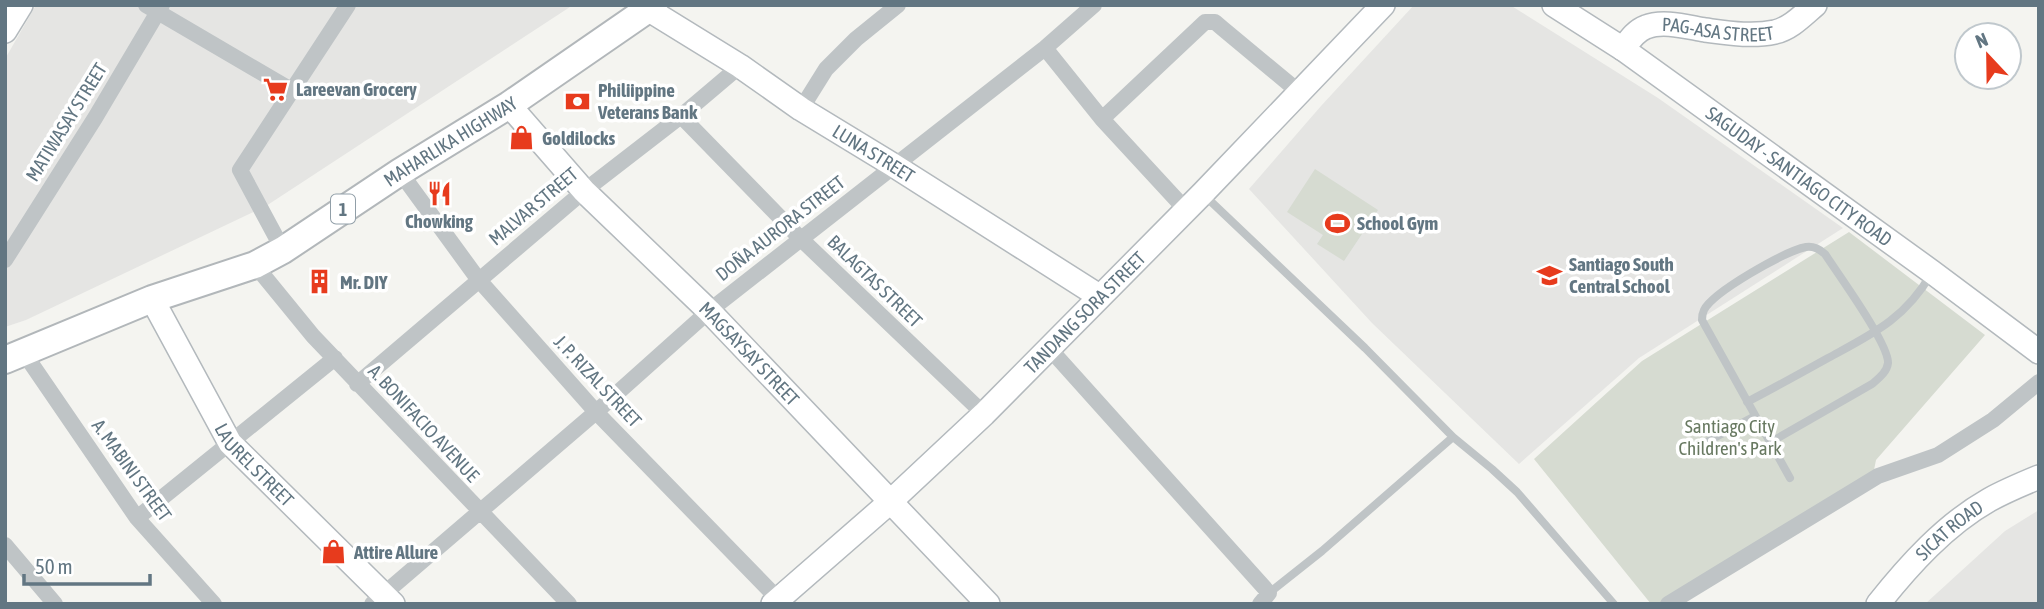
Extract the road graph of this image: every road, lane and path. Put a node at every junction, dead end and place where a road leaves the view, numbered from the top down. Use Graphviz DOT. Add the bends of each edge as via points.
graph roads {
  1 [pos="21,5"];
  2 [pos="348,5"];
  3 [pos="898,5"];
  4 [pos="1094,5"];
  5 [pos="1383,5"];
  6 [pos="1554,5"];
  7 [pos="1815,5"];
  8 [pos="155,7"];
  9 [pos="648,7"];
  10 [pos="5,31"];
  11 [pos="1045,48"];
  12 [pos="1623,49"];
  13 [pos="740,66"];
  14 [pos="291,90"];
  15 [pos="1299,92"];
  16 [pos="509,105"];
  17 [pos="801,109"];
  18 [pos="681,116"];
  19 [pos="1102,119"];
  20 [pos="893,165"];
  21 [pos="400,172"];
  22 [pos="584,191"];
  23 [pos="1194,201"];
  24 [pos="801,239"];
  25 [pos="283,250"];
  26 [pos="5,260"];
  27 [pos="255,265"];
  28 [pos="1932,272"];
  29 [pos="478,279"];
  30 [pos="1099,296"];
  31 [pos="152,299"];
  32 [pos="709,311"];
  33 [pos="1876,332"];
  34 [pos="1049,348"];
  35 [pos="2039,352"];
  36 [pos="15,357"];
  37 [pos="335,358"];
  38 [pos="2039,382"];
  39 [pos="358,384"];
  40 [pos="1747,402"];
  41 [pos="596,412"];
  42 [pos="984,414"];
  43 [pos="1755,416"];
  44 [pos="1453,437"];
  45 [pos="1770,442"];
  46 [pos="230,443"];
  47 [pos="1686,453"];
  48 [pos="2039,477"];
  49 [pos="1790,478"];
  50 [pos="890,502"];
  51 [pos="479,512"];
  52 [pos="137,518"];
  53 [pos="5,545"];
  54 [pos="1264,598"];
  55 [pos="383,600"];
  56 [pos="778,602"];
  57 [pos="55,604"];
  58 [pos="214,604"];
  59 [pos="569,604"];
  60 [pos="988,604"];
  61 [pos="1614,604"];
  62 [pos="1668,604"];
  63 [pos="1878,604"];
  1 -- 10 [label="street"];
  2 -- 14 [label="street"];
  3 -- 17 [label="street" via="826,69"];
  4 -- 11 [label="street, DOÑA AURORA STREET"];
  5 -- 15 [label="street, TANDANG SORA STREET"];
  6 -- 12 [label="street, SAGUDAY - SANTIAGO CITY ROAD"];
  7 -- 12 [label="street, PAG-ASA STREET" via="1789,27 1775,32 1752,35 1646,26"];
  8 -- 14 [label="street"];
  8 -- 26 [label="street, MATIWASAY STREET" via="95,118"];
  9 -- 13 [label="street, LUNA STREET"];
  9 -- 16 [label="main road, MAHARLIKA HIGHWAY / 1"];
  11 -- 19 [label="street"];
  11 -- 20 [label="street, DOÑA AURORA STREET"];
  12 -- 28 [label="street, SAGUDAY - SANTIAGO CITY ROAD"];
  13 -- 17 [label="street, LUNA STREET"];
  13 -- 18 [label="street, MALVAR STREET"];
  14 -- 25 [label="street" via="240,170"];
  15 -- 19 [label="street" via="1215,22 1205,22"];
  15 -- 23 [label="street, TANDANG SORA STREET"];
  16 -- 21 [label="main road, MAHARLIKA HIGHWAY / 1"];
  16 -- 22 [label="street, MAGSAYSAY STREET"];
  17 -- 20 [label="street, LUNA STREET"];
  18 -- 22 [label="street, MALVAR STREET"];
  18 -- 24 [label="street, BALAGTAS STREET"];
  19 -- 23 [label="street"];
  20 -- 24 [label="street, DOÑA AURORA STREET"];
  20 -- 30 [label="street, LUNA STREET"];
  21 -- 25 [label="main road, MAHARLIKA HIGHWAY / 1"];
  21 -- 29 [label="street, J. P. RIZAL STREET"];
  22 -- 29 [label="street, MALVAR STREET"];
  22 -- 32 [label="street, MAGSAYSAY STREET"];
  23 -- 30 [label="street, TANDANG SORA STREET"];
  23 -- 44 [label="lane" via="1365,348"];
  24 -- 32 [label="street, DOÑA AURORA STREET"];
  24 -- 42 [label="street, BALAGTAS STREET"];
  25 -- 27 [label="main road, MAHARLIKA HIGHWAY / 1"];
  27 -- 31 [label="main road, MAHARLIKA HIGHWAY / 1"];
  27 -- 37 [label="street, A. BONIFACIO AVENUE"];
  28 -- 33 [label="lane" via="1919,295"];
  28 -- 35 [label="street, SAGUDAY - SANTIAGO CITY ROAD"];
  29 -- 39 [label="street, MALVAR STREET"];
  29 -- 41 [label="street, J. P. RIZAL STREET"];
  30 -- 34 [label="street, TANDANG SORA STREET"];
  31 -- 36 [label="main road, MAHARLIKA HIGHWAY / 1"];
  31 -- 46 [label="street, LAUREL STREET"];
  32 -- 41 [label="street, DOÑA AURORA STREET"];
  32 -- 50 [label="street, MAGSAYSAY STREET"];
  33 -- 40 [label="lane"];
  33 -- 40 [label="lane" via="1817,247 1772,262 1713,298 1703,310 1706,331"];
  33 -- 45 [label="lane" via="1888,360 1882,376"];
  34 -- 42 [label="street, TANDANG SORA STREET"];
  34 -- 54 [label="street"];
  36 -- 52 [label="street, A. MABINI STREET"];
  37 -- 39 [label="street, A. BONIFACIO AVENUE"];
  37 -- 46 [label="street"];
  38 -- 62 [label="street" via="1938,454 1878,476"];
  39 -- 51 [label="street, A. BONIFACIO AVENUE"];
  40 -- 43 [label="lane"];
  41 -- 51 [label="street, DOÑA AURORA STREET"];
  41 -- 56 [label="street, J. P. RIZAL STREET"];
  42 -- 50 [label="street, TANDANG SORA STREET"];
  43 -- 45 [label="lane"];
  43 -- 47 [label="lane"];
  44 -- 54 [label="lane"];
  44 -- 61 [label="lane" via="1517,492"];
  45 -- 49 [label="lane"];
  46 -- 52 [label="street"];
  46 -- 55 [label="street, LAUREL STREET"];
  48 -- 63 [label="street, SICAT ROAD" via="1958,522 1930,545"];
  50 -- 56 [label="street, TANDANG SORA STREET"];
  50 -- 60 [label="street, MAGSAYSAY STREET"];
  51 -- 55 [label="street, DOÑA AURORA STREET"];
  51 -- 59 [label="street, A. BONIFACIO AVENUE"];
  52 -- 58 [label="street, A. MABINI STREET"];
  53 -- 57 [label="street"];
}
